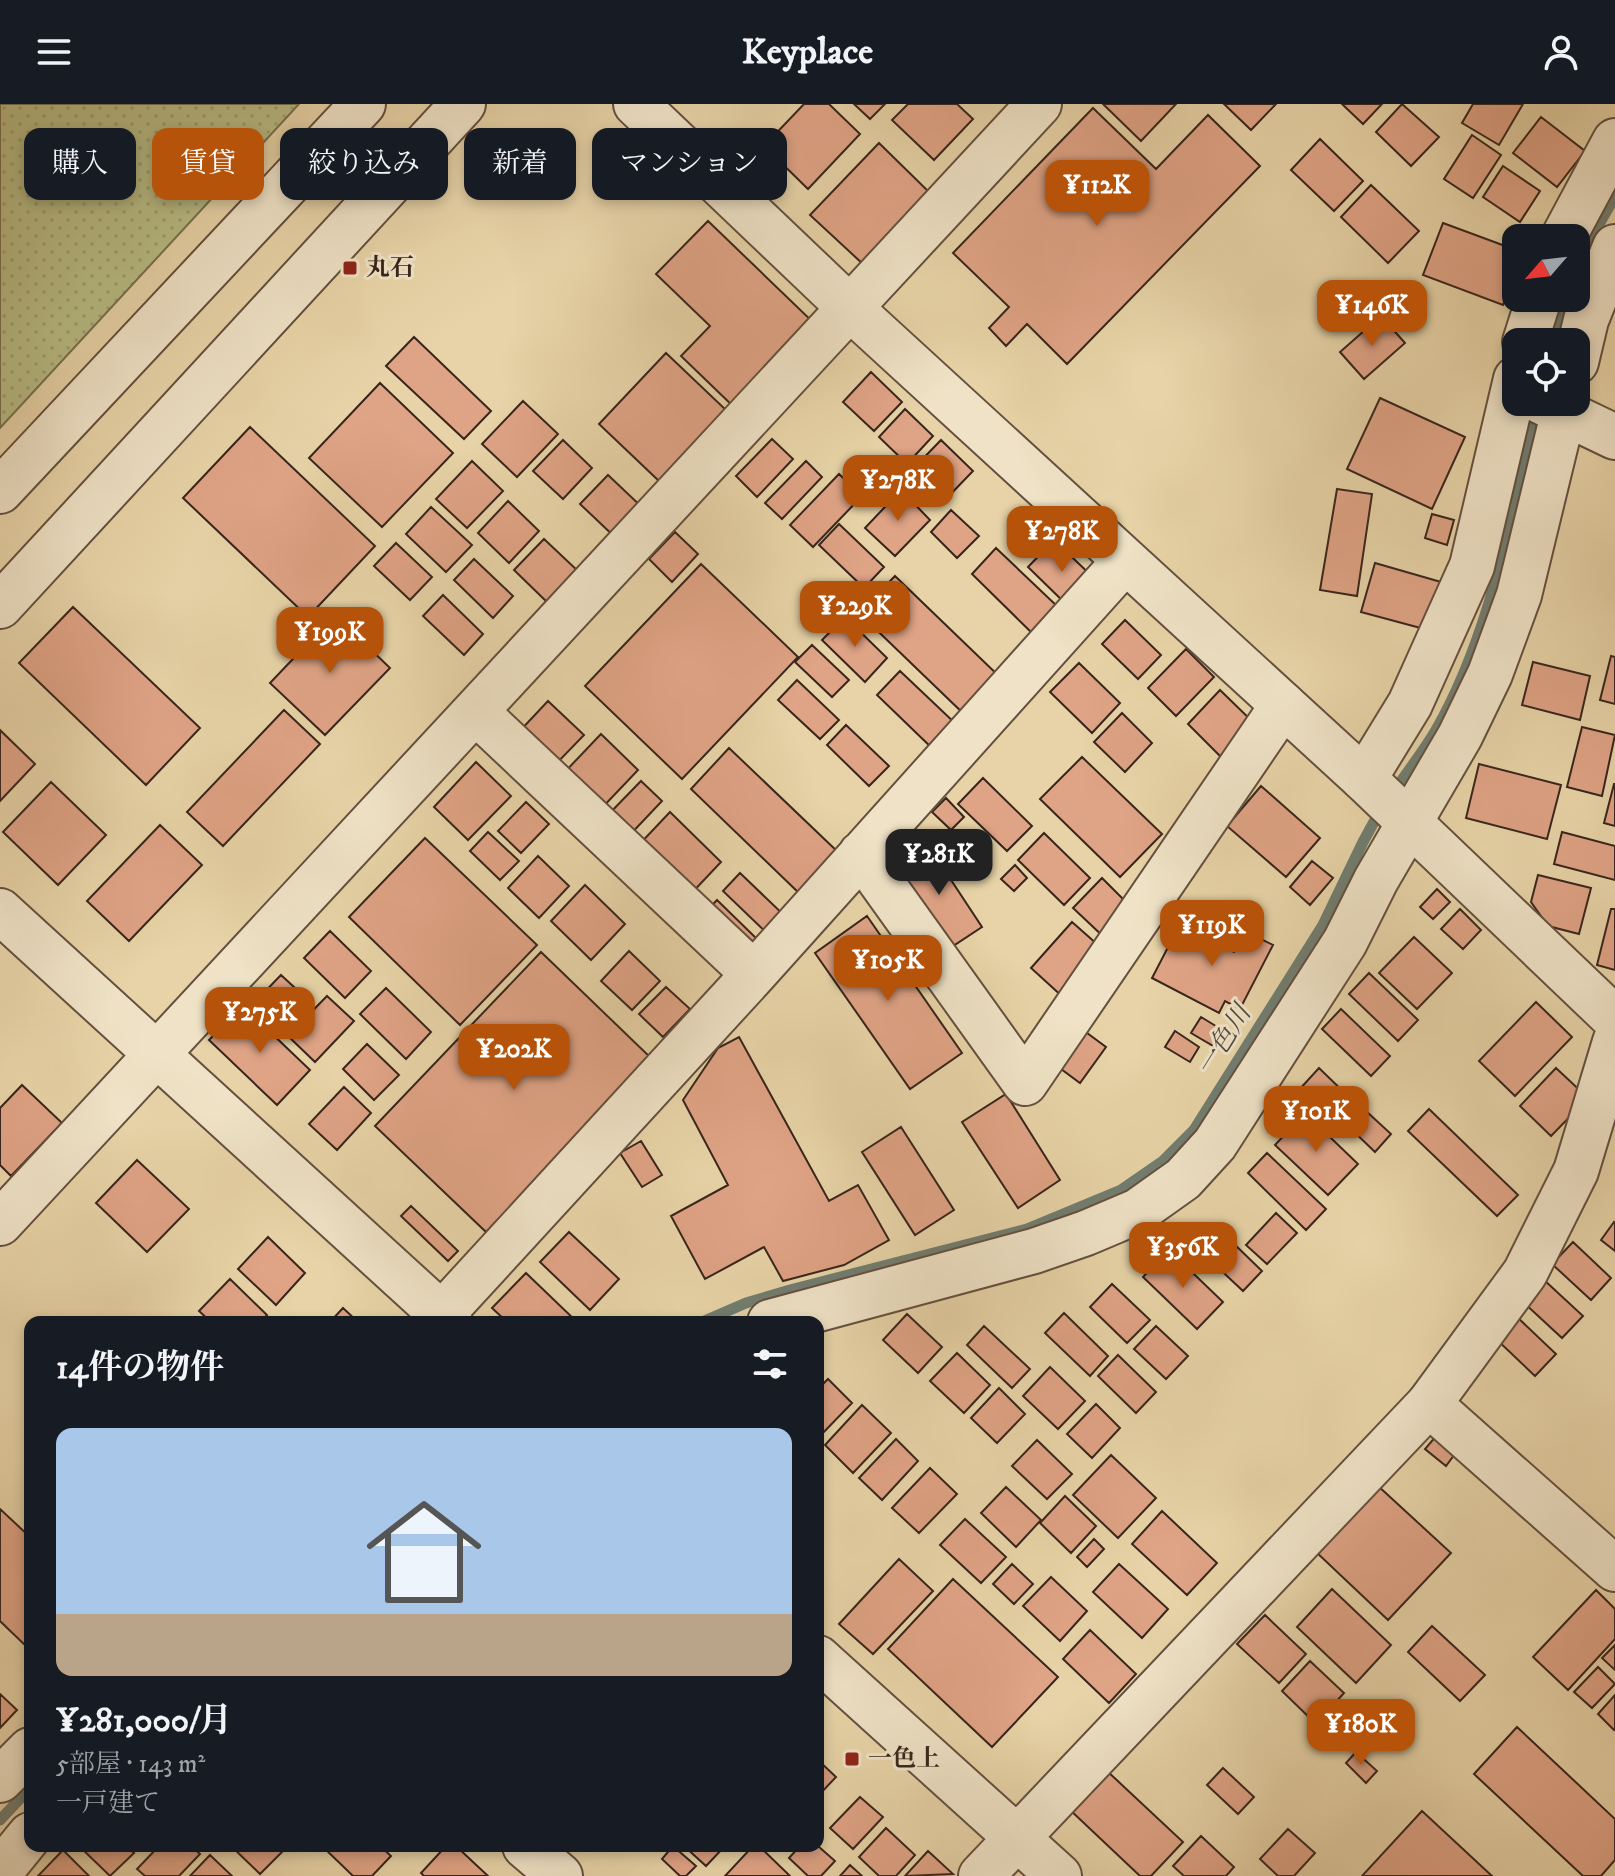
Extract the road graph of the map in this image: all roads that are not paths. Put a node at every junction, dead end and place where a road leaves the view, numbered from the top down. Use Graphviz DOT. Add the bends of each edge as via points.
graph roads {
  1 [pos="363,104"];
  2 [pos="463,104"];
  3 [pos="636,104"];
  4 [pos="1039,104"];
  5 [pos="1615,141"];
  6 [pos="1571,224"];
  7 [pos="1615,247"];
  8 [pos="850,308"];
  9 [pos="1584,328"];
  10 [pos="1528,416"];
  11 [pos="1534,416"];
  12 [pos="1575,416"];
  13 [pos="1615,437"];
  14 [pos="0,491"];
  15 [pos="1125,561"];
  16 [pos="0,606"];
  17 [pos="1283,705"];
  18 [pos="476,712"];
  19 [pos="1388,802"];
  20 [pos="861,854"];
  21 [pos="0,911"];
  22 [pos="754,974"];
  23 [pos="1615,1019"];
  24 [pos="1615,1042"];
  25 [pos="158,1055"];
  26 [pos="0,1223"];
  27 [pos="444,1316"];
  28 [pos="448,1316"];
  29 [pos="792,1316"];
  30 [pos="1429,1404"];
  31 [pos="1615,1569"];
  32 [pos="824,1663"];
  33 [pos="24,1756"];
  34 [pos="0,1780"];
  35 [pos="1017,1838"];
  36 [pos="24,1842"];
  37 [pos="532,1852"];
  38 [pos="0,1872"];
  39 [pos="560,1876"];
  40 [pos="981,1876"];
  41 [pos="1059,1876"];
  1 -- 14 [label="street"];
  2 -- 16 [label="street"];
  3 -- 8 [label="street"];
  4 -- 8 [label="street"];
  5 -- 6 [label="street"];
  7 -- 9 [label="street"];
  8 -- 15 [label="street"];
  8 -- 18 [label="street"];
  10 -- 19 [label="street" via="1472,566 1410,704"];
  11 -- 19 [label="street" via="1519,595 1490,674 1460,736"];
  12 -- 13 [label="street"];
  15 -- 17 [label="street"];
  15 -- 20 [label="street"];
  17 -- 19 [label="street"];
  17 -- 20 [label="street" via="1025,1083"];
  18 -- 22 [label="street"];
  18 -- 25 [label="street"];
  19 -- 23 [label="street"];
  19 -- 29 [label="street" via="1376,880 1345,942 1215,1144 1183,1179 1138,1211 1086,1233"];
  20 -- 22 [label="street"];
  21 -- 25 [label="street"];
  22 -- 28 [label="street"];
  24 -- 30 [label="street" via="1576,1171 1525,1273"];
  25 -- 26 [label="street"];
  25 -- 27 [label="street"];
  30 -- 31 [label="street"];
  30 -- 35 [label="street"];
  32 -- 35 [label="street"];
  33 -- 34 [label="street"];
  35 -- 40 [label="street"];
  35 -- 41 [label="street"];
  36 -- 38 [label="street"];
  37 -- 39 [label="street"];
}
